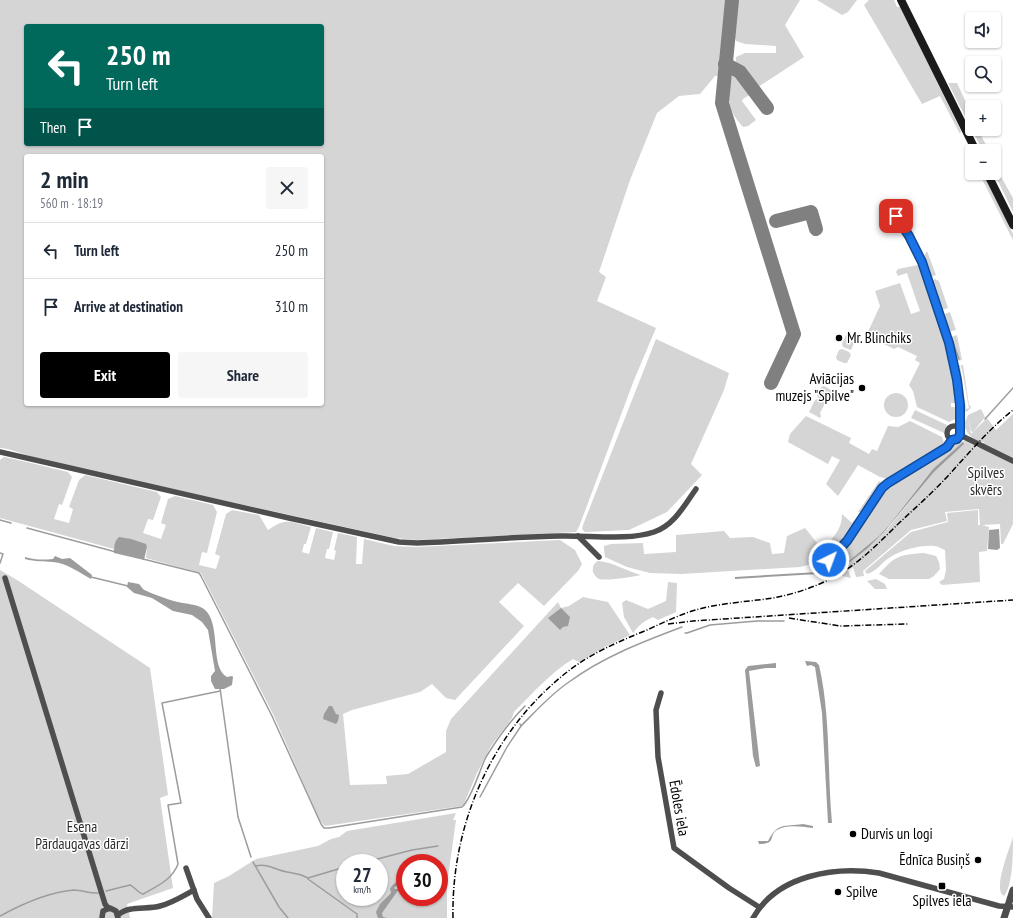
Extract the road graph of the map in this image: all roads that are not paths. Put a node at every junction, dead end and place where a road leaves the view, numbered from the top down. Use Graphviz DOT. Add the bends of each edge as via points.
graph roads {
  1 [pos="901,0"];
  2 [pos="973,144"];
  3 [pos="990,180"];
  4 [pos="889,206"];
  5 [pos="1013,225"];
  6 [pos="960,433"];
  7 [pos="952,440"];
  8 [pos="0,452"];
  9 [pos="1013,461"];
  10 [pos="696,490"];
  11 [pos="578,536"];
  12 [pos="599,557"];
  13 [pos="829,560"];
  14 [pos="5,578"];
  15 [pos="661,692"];
  16 [pos="186,868"];
  17 [pos="194,890"];
  18 [pos="1013,890"];
  19 [pos="106,907"];
  20 [pos="759,907"];
  21 [pos="1010,907"];
  22 [pos="118,915"];
  23 [pos="102,918"];
  24 [pos="209,918"];
  25 [pos="753,918"];
  26 [pos="1004,918"];
  1 -- 2 [label="main road"];
  3 -- 5 [label="main road"];
  4 -- 6 [label="street" via="922,262 946,335 957,380"];
  6 -- 7 [label="street" via="957,439"];
  6 -- 7 [label="street" via="955,426 951,426 947,435"];
  6 -- 9 [label="street"];
  7 -- 13 [label="street" via="947,447 882,488 847,541"];
  8 -- 11 [label="street" via="398,542"];
  10 -- 11 [label="street" via="674,519 654,532 637,536"];
  11 -- 12 [label="street"];
  14 -- 19 [label="street"];
  15 -- 20 [label="street, Ēdoles iela" via="656,710 658,757 674,848"];
  16 -- 17 [label="street"];
  17 -- 22 [label="street" via="162,906 145,907"];
  17 -- 24 [label="street"];
  18 -- 21 [label="street"];
  19 -- 22 [label="street" via="115,910"];
  19 -- 23 [label="street"];
  20 -- 21 [label="street" via="794,882 826,872 862,870"];
  20 -- 25 [label="street"];
  21 -- 26 [label="street"];
}
